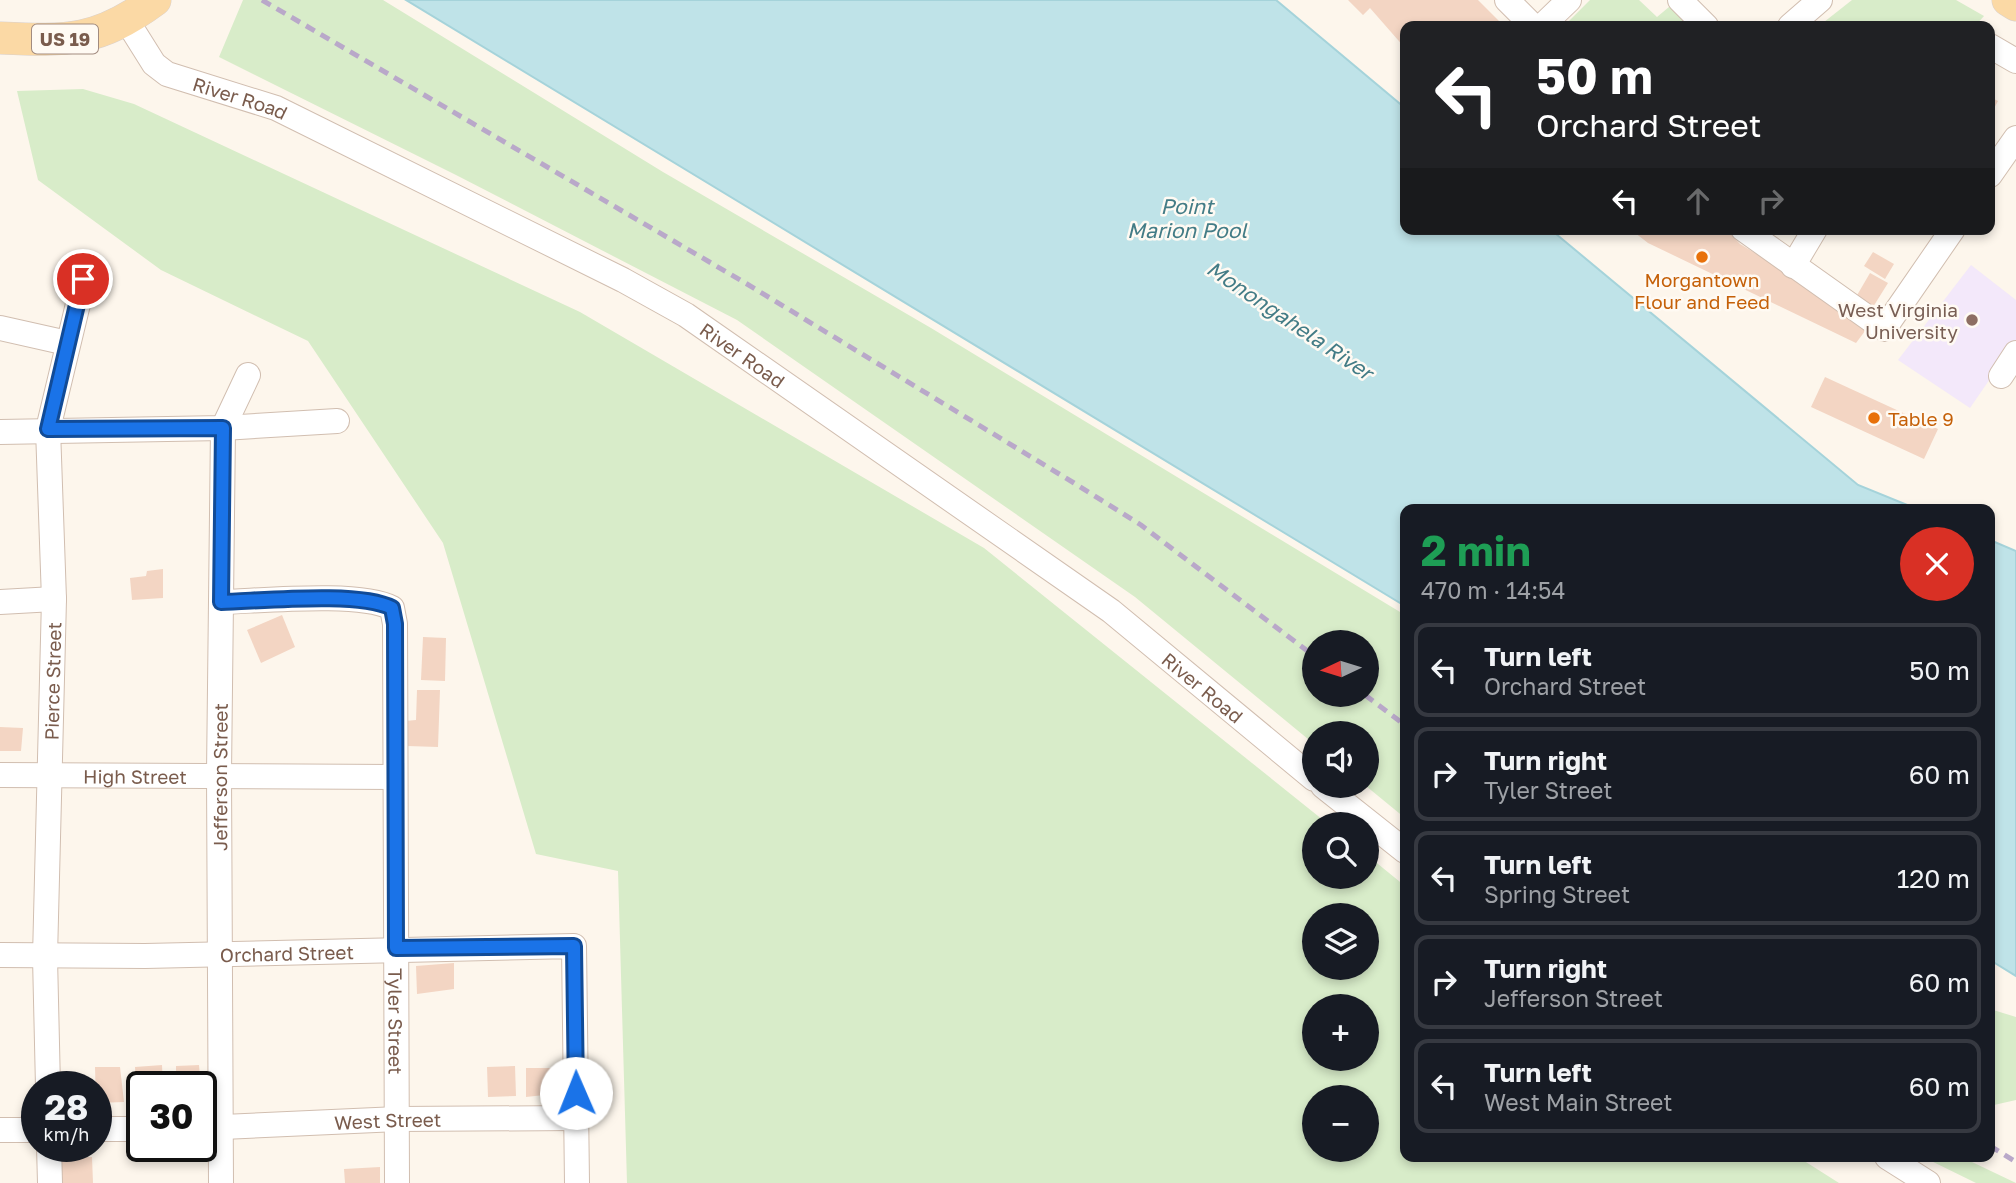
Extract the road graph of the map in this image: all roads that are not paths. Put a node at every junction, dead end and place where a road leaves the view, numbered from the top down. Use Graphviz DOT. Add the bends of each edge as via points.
graph roads {
  1 [pos="155,0"];
  2 [pos="1507,0"];
  3 [pos="1569,0"];
  4 [pos="1680,0"];
  5 [pos="1820,0"];
  6 [pos="2008,0"];
  7 [pos="2016,5"];
  8 [pos="127,21"];
  9 [pos="1528,21"];
  10 [pos="1547,21"];
  11 [pos="1701,21"];
  12 [pos="1796,21"];
  13 [pos="0,38"];
  14 [pos="1995,49"];
  15 [pos="2016,61"];
  16 [pos="2016,138"];
  17 [pos="1995,168"];
  18 [pos="1751,235"];
  19 [pos="1811,235"];
  20 [pos="1949,235"];
  21 [pos="1793,266"];
  22 [pos="83,279"];
  23 [pos="0,328"];
  24 [pos="67,343"];
  25 [pos="2016,353"];
  26 [pos="248,375"];
  27 [pos="2001,376"];
  28 [pos="337,422"];
  29 [pos="223,428"];
  30 [pos="48,429"];
  31 [pos="0,432"];
  32 [pos="54,599"];
  33 [pos="0,602"];
  34 [pos="221,602"];
  35 [pos="1302,769"];
  36 [pos="219,774"];
  37 [pos="0,775"];
  38 [pos="47,775"];
  39 [pos="396,777"];
  40 [pos="1338,798"];
  41 [pos="1400,847"];
  42 [pos="396,948"];
  43 [pos="221,954"];
  44 [pos="0,956"];
  45 [pos="45,957"];
  46 [pos="48,1071"];
  47 [pos="214,1071"];
  48 [pos="576,1118"];
  49 [pos="398,1119"];
  50 [pos="217,1127"];
  51 [pos="0,1130"];
  52 [pos="21,1130"];
  53 [pos="217,1161"];
  54 [pos="49,1162"];
  55 [pos="1895,1162"];
  56 [pos="50,1183"];
  57 [pos="221,1183"];
  58 [pos="397,1183"];
  59 [pos="577,1183"];
  60 [pos="1928,1183"];
  1 -- 8 [label="main road, US 19"];
  2 -- 9 [label="street"];
  3 -- 10 [label="street"];
  4 -- 11 [label="street"];
  5 -- 12 [label="street"];
  6 -- 7 [label="main road"];
  8 -- 13 [label="main road, US 19" via="92,36"];
  8 -- 35 [label="street, River Road" via="154,64 167,74 276,108 686,315 1111,611"];
  14 -- 15 [label="street"];
  16 -- 17 [label="street"];
  18 -- 21 [label="street"];
  19 -- 21 [label="street"];
  20 -- 21 [label="street" via="1884,329"];
  22 -- 24 [label="street, Pierce Street"];
  23 -- 24 [label="street"];
  24 -- 30 [label="street, Pierce Street"];
  25 -- 27 [label="street"];
  26 -- 29 [label="street, Jefferson Street"];
  28 -- 29 [label="street"];
  29 -- 30 [label="street"];
  29 -- 34 [label="street, Jefferson Street"];
  30 -- 31 [label="street"];
  30 -- 32 [label="street, Pierce Street"];
  32 -- 33 [label="street"];
  32 -- 38 [label="street, Pierce Street"];
  34 -- 36 [label="street, Jefferson Street"];
  34 -- 39 [label="street, Tyler Street" via="353,600 392,608"];
  36 -- 38 [label="street, High Street"];
  36 -- 39 [label="street, High Street"];
  36 -- 43 [label="street, Jefferson Street"];
  37 -- 38 [label="street, High Street"];
  38 -- 45 [label="street, Pierce Street"];
  39 -- 42 [label="street, Tyler Street"];
  40 -- 41 [label="street"];
  42 -- 43 [label="street, Orchard Street"];
  42 -- 48 [label="street, Orchard Street" via="574,946"];
  42 -- 49 [label="street, Tyler Street"];
  43 -- 45 [label="street, Orchard Street"];
  43 -- 47 [label="street, Jefferson Street"];
  44 -- 45 [label="street, Orchard Street"];
  45 -- 46 [label="street, Pierce Street"];
  48 -- 49 [label="street, West Street"];
  48 -- 59 [label="street"];
  49 -- 50 [label="street, West Street"];
  49 -- 58 [label="street, Tyler Street"];
  51 -- 52 [label="street"];
  53 -- 57 [label="street, Jefferson Street"];
  54 -- 56 [label="street"];
  55 -- 60 [label="street"];
}
